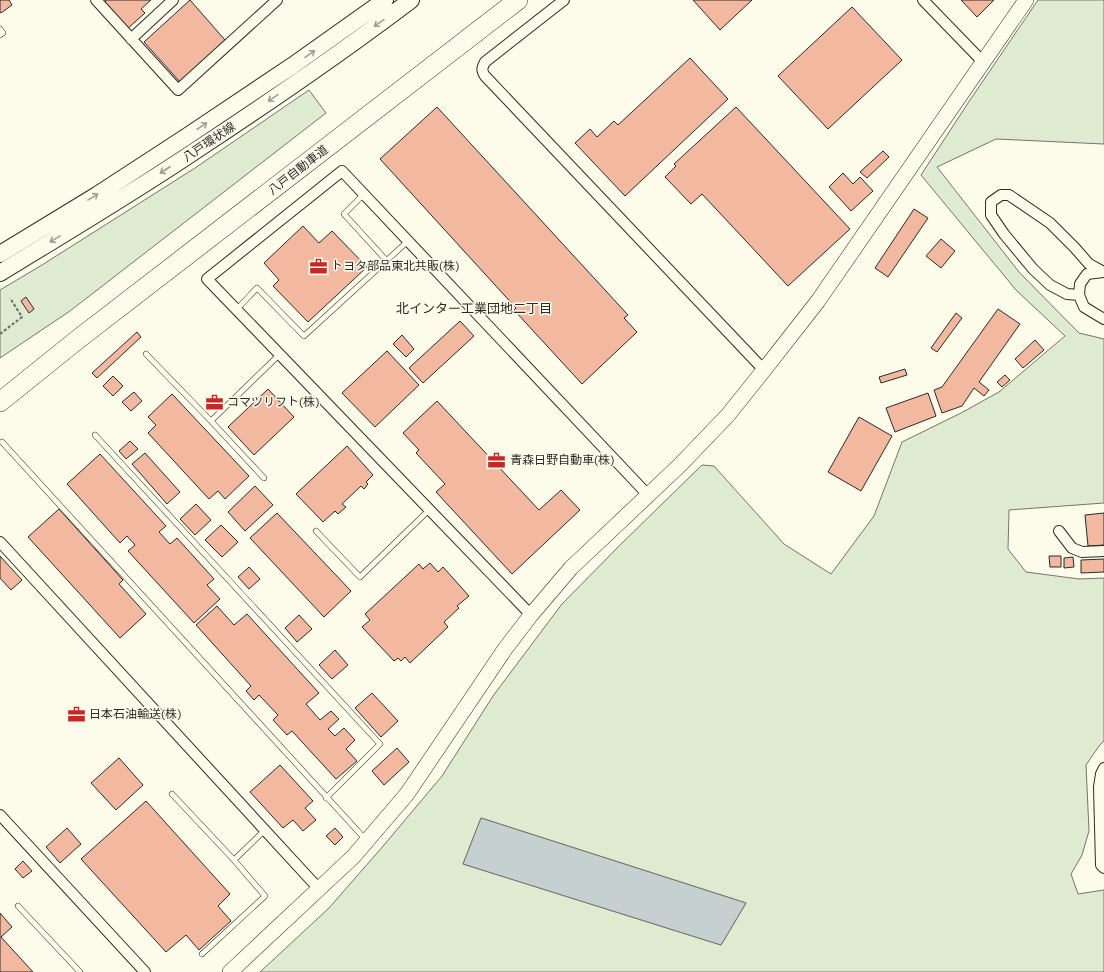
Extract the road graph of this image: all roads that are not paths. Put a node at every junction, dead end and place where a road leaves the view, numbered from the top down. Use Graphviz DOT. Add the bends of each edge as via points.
graph roads {
  1 [pos="96,0"];
  2 [pos="173,0"];
  3 [pos="277,0"];
  4 [pos="385,0"];
  5 [pos="411,0"];
  6 [pos="518,0"];
  7 [pos="564,0"];
  8 [pos="923,0"];
  9 [pos="1026,0"];
  10 [pos="0,29"];
  11 [pos="0,35"];
  12 [pos="131,38"];
  13 [pos="983,62"];
  14 [pos="364,194"];
  15 [pos="408,241"];
  16 [pos="0,254"];
  17 [pos="386,260"];
  18 [pos="1103,272"];
  19 [pos="0,273"];
  20 [pos="1079,295"];
  21 [pos="237,309"];
  22 [pos="1104,319"];
  23 [pos="77,340"];
  24 [pos="146,354"];
  25 [pos="280,354"];
  26 [pos="764,370"];
  27 [pos="0,392"];
  28 [pos="0,402"];
  29 [pos="211,421"];
  30 [pos="95,435"];
  31 [pos="2,442"];
  32 [pos="264,478"];
  33 [pos="648,495"];
  34 [pos="429,510"];
  35 [pos="316,531"];
  36 [pos="1059,531"];
  37 [pos="0,542"];
  38 [pos="1104,551"];
  39 [pos="531,615"];
  40 [pos="1104,768"];
  41 [pos="1102,779"];
  42 [pos="172,794"];
  43 [pos="326,798"];
  44 [pos="0,815"];
  45 [pos="265,830"];
  46 [pos="367,841"];
  47 [pos="234,860"];
  48 [pos="1104,868"];
  49 [pos="319,889"];
  50 [pos="18,906"];
  51 [pos="202,954"];
  52 [pos="80,972"];
  53 [pos="145,972"];
  54 [pos="230,972"];
  1 -- 12 [label="street"];
  2 -- 12 [label="street"];
  3 -- 12 [label="street" via="178,90"];
  16 -- 4 [label="main road, 八戸環状線, one-way" via="186,137"];
  5 -- 19 [label="main road, 八戸環状線, one-way" via="195,152"];
  6 -- 23 [label="highway, 八戸自動車道"];
  7 -- 26 [label="street" via="485,62 482,67 484,76"];
  8 -- 13 [label="street"];
  9 -- 13 [label="street"];
  10 -- 11 [label="lane" via="3,33"];
  13 -- 26 [label="street" via="818,301"];
  14 -- 15 [label="street"];
  14 -- 17 [label="lane" via="344,214"];
  14 -- 21 [label="street" via="342,171 207,279"];
  15 -- 17 [label="lane"];
  15 -- 33 [label="street"];
  17 -- 21 [label="lane" via="304,336 256,288"];
  18 -- 20 [label="street" via="1087,274 1080,284"];
  18 -- 20 [label="street" via="1089,264 1050,223 1008,195 1001,195 991,202 991,215 1033,269 1050,285 1067,294"];
  20 -- 22 [label="street" via="1084,307"];
  21 -- 25 [label="street"];
  23 -- 27 [label="highway, 八戸自動車道"];
  23 -- 28 [label="highway, 八戸自動車道"];
  24 -- 29 [label="lane"];
  25 -- 29 [label="lane"];
  25 -- 34 [label="street"];
  26 -- 33 [label="street" via="728,415"];
  29 -- 32 [label="lane"];
  30 -- 43 [label="lane" via="380,744"];
  31 -- 43 [label="lane"];
  33 -- 39 [label="street" via="571,568"];
  34 -- 35 [label="lane" via="360,577"];
  34 -- 39 [label="street"];
  36 -- 38 [label="street" via="1072,548 1082,552"];
  37 -- 45 [label="street"];
  39 -- 46 [label="street" via="406,794"];
  40 -- 41 [label="street"];
  41 -- 48 [label="street" via="1099,787 1101,865"];
  42 -- 47 [label="lane"];
  43 -- 46 [label="lane"];
  44 -- 53 [label="street"];
  45 -- 47 [label="lane"];
  45 -- 49 [label="street"];
  46 -- 49 [label="street"];
  47 -- 51 [label="lane" via="265,896"];
  49 -- 54 [label="street"];
  50 -- 52 [label="lane"];
}
